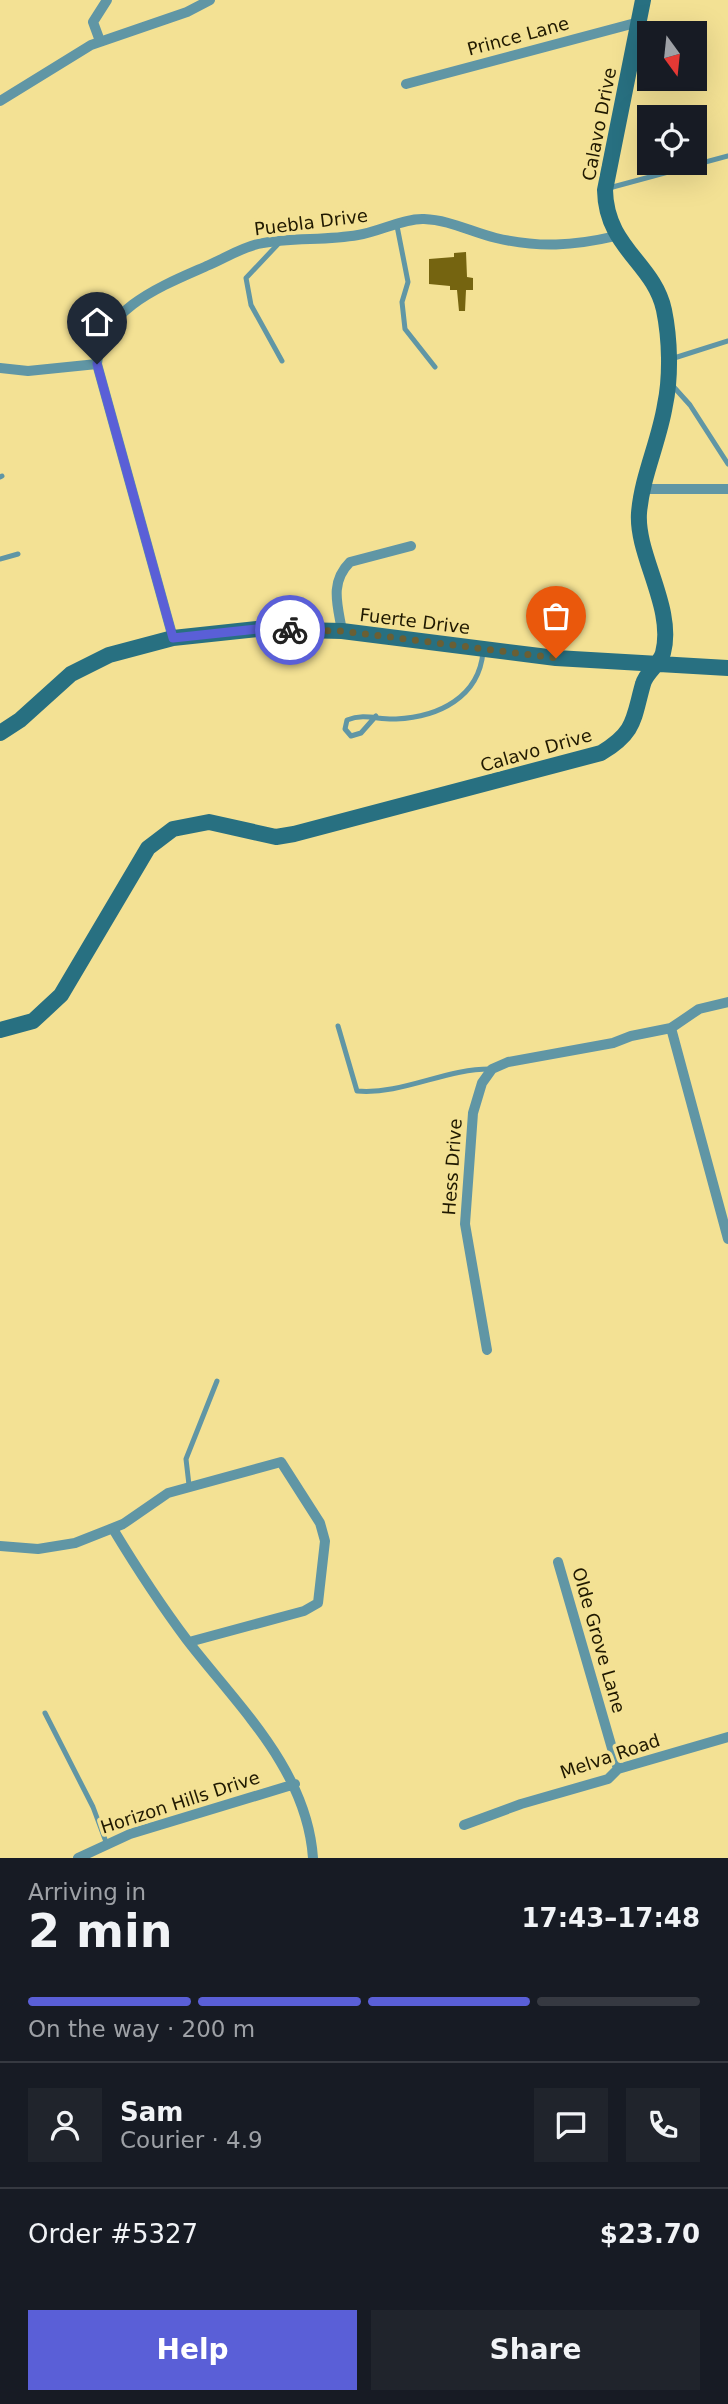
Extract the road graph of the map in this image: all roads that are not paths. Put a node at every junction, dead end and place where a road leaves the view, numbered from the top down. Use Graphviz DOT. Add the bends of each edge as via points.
graph roads {
  1 [pos="107,0"];
  2 [pos="210,0"];
  3 [pos="643,0"];
  4 [pos="639,21"];
  5 [pos="637,23"];
  6 [pos="637,32"];
  7 [pos="100,41"];
  8 [pos="406,84"];
  9 [pos="0,101"];
  10 [pos="728,156"];
  11 [pos="605,190"];
  12 [pos="397,226"];
  13 [pos="616,236"];
  14 [pos="282,240"];
  15 [pos="728,341"];
  16 [pos="667,360"];
  17 [pos="282,361"];
  18 [pos="97,364"];
  19 [pos="435,367"];
  20 [pos="0,368"];
  21 [pos="667,380"];
  22 [pos="728,464"];
  23 [pos="643,489"];
  24 [pos="728,489"];
  25 [pos="411,546"];
  26 [pos="18,554"];
  27 [pos="0,559"];
  28 [pos="342,631"];
  29 [pos="173,638"];
  30 [pos="484,649"];
  31 [pos="654,666"];
  32 [pos="728,668"];
  33 [pos="376,716"];
  34 [pos="2,729"];
  35 [pos="728,1002"];
  36 [pos="338,1026"];
  37 [pos="671,1028"];
  38 [pos="0,1030"];
  39 [pos="492,1069"];
  40 [pos="726,1222"];
  41 [pos="728,1239"];
  42 [pos="487,1350"];
  43 [pos="217,1381"];
  44 [pos="189,1485"];
  45 [pos="113,1529"];
  46 [pos="0,1546"];
  47 [pos="558,1562"];
  48 [pos="189,1642"];
  49 [pos="45,1713"];
  50 [pos="728,1737"];
  51 [pos="618,1769"];
  52 [pos="295,1784"];
  53 [pos="464,1825"];
  54 [pos="106,1842"];
  55 [pos="78,1858"];
  56 [pos="313,1858"];
  1 -- 7 [label="street" via="93,22"];
  2 -- 7 [label="street"];
  3 -- 4 [label="street, Calavo Drive"];
  5 -- 8 [label="street, Prince Lane"];
  6 -- 11 [label="street, Calavo Drive"];
  7 -- 9 [label="street"];
  10 -- 11 [label="lane"];
  11 -- 13 [label="street, Calavo Drive" via="605,206"];
  12 -- 13 [label="street, Puebla Drive" via="422,218 495,238 548,246 576,246"];
  12 -- 14 [label="street, Puebla Drive" via="330,240"];
  12 -- 19 [label="lane" via="408,282 402,302 405,329"];
  13 -- 16 [label="street, Calavo Drive" via="661,298"];
  14 -- 17 [label="lane" via="246,278 251,305"];
  14 -- 18 [label="street, Puebla Drive" via="255,245 156,288 109,327 98,346"];
  15 -- 16 [label="lane"];
  16 -- 21 [label="street, Calavo Drive"];
  18 -- 20 [label="street" via="28,371"];
  18 -- 29 [label="street"];
  21 -- 22 [label="lane" via="690,405"];
  21 -- 23 [label="street, Calavo Drive" via="666,405"];
  23 -- 24 [label="street"];
  23 -- 31 [label="street, Calavo Drive" via="641,536 663,615 663,654"];
  25 -- 28 [label="street" via="349,562 344,568 335,586"];
  26 -- 27 [label="lane"];
  28 -- 29 [label="street, Fuerte Drive" via="257,629"];
  28 -- 30 [label="street, Fuerte Drive"];
  29 -- 34 [label="street, Fuerte Drive" via="83,667 56,685 20,720"];
  30 -- 31 [label="street, Fuerte Drive"];
  30 -- 33 [label="lane" via="477,679 456,702 433,713 394,720"];
  31 -- 32 [label="street, Fuerte Drive"];
  31 -- 38 [label="street, Calavo Drive" via="643,680 635,722 626,735 601,753 294,834 276,836 209,822 173,829 148,848 61,995 33,1021"];
  33 -- 33 [label="lane" via="347,720 345,729 351,736 361,733"];
  35 -- 37 [label="street" via="699,1009"];
  36 -- 39 [label="lane" via="357,1091 376,1092 473,1068"];
  37 -- 39 [label="street"];
  37 -- 40 [label="street"];
  39 -- 42 [label="street, Hess Drive" via="482,1083 473,1113 465,1224"];
  40 -- 41 [label="street"];
  43 -- 44 [label="lane" via="186,1459"];
  44 -- 45 [label="street" via="168,1493"];
  44 -- 48 [label="street" via="281,1462 320,1523 325,1541 318,1603 304,1611"];
  45 -- 46 [label="street" via="57,1547 18,1550"];
  45 -- 48 [label="street"];
  47 -- 51 [label="street, Olde Grove Lane"];
  48 -- 52 [label="street"];
  49 -- 54 [label="lane"];
  50 -- 51 [label="street, Melva Road"];
  51 -- 53 [label="street, Melva Road" via="608,1779"];
  52 -- 54 [label="street, Horizon Hills Drive"];
  52 -- 56 [label="street"];
  54 -- 55 [label="street, Horizon Hills Drive"];
}
